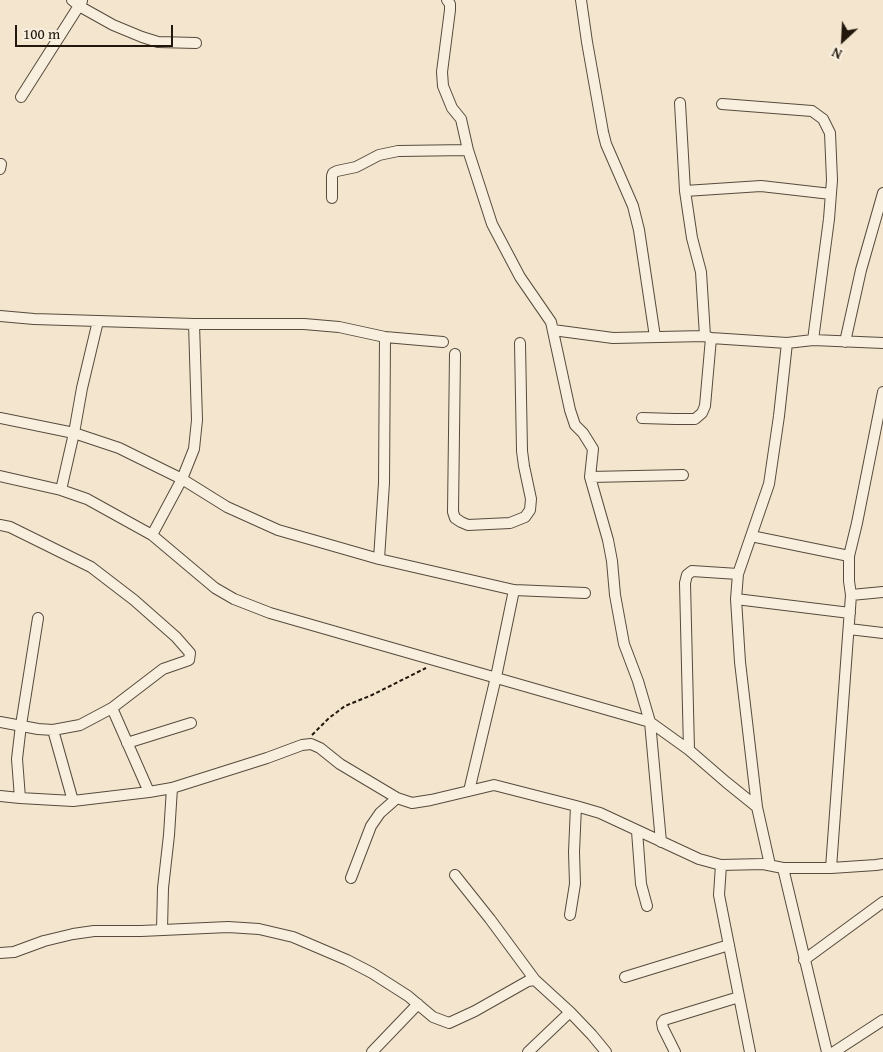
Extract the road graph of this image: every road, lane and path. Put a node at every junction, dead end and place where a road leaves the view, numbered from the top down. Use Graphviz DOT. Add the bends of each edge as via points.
graph roads {
  1 [pos="447,0"];
  2 [pos="581,0"];
  3 [pos="78,2"];
  4 [pos="196,43"];
  5 [pos="22,97"];
  6 [pos="680,103"];
  7 [pos="722,104"];
  8 [pos="468,150"];
  9 [pos="685,191"];
  10 [pos="883,193"];
  11 [pos="831,194"];
  12 [pos="332,198"];
  13 [pos="0,316"];
  14 [pos="98,321"];
  15 [pos="194,324"];
  16 [pos="553,330"];
  17 [pos="385,337"];
  18 [pos="708,337"];
  19 [pos="656,338"];
  20 [pos="812,340"];
  21 [pos="443,342"];
  22 [pos="845,342"];
  23 [pos="520,343"];
  24 [pos="787,343"];
  25 [pos="883,343"];
  26 [pos="455,354"];
  27 [pos="883,392"];
  28 [pos="0,418"];
  29 [pos="642,418"];
  30 [pos="74,433"];
  31 [pos="683,475"];
  32 [pos="0,476"];
  33 [pos="590,477"];
  34 [pos="182,479"];
  35 [pos="61,490"];
  36 [pos="0,524"];
  37 [pos="152,535"];
  38 [pos="751,536"];
  39 [pos="849,556"];
  40 [pos="379,559"];
  41 [pos="738,574"];
  42 [pos="514,590"];
  43 [pos="883,592"];
  44 [pos="585,593"];
  45 [pos="851,595"];
  46 [pos="736,599"];
  47 [pos="850,613"];
  48 [pos="38,618"];
  49 [pos="849,629"];
  50 [pos="883,633"];
  51 [pos="440,661"];
  52 [pos="496,677"];
  53 [pos="112,708"];
  54 [pos="0,722"];
  55 [pos="650,722"];
  56 [pos="191,723"];
  57 [pos="21,725"];
  58 [pos="53,730"];
  59 [pos="127,743"];
  60 [pos="302,746"];
  61 [pos="689,750"];
  62 [pos="172,788"];
  63 [pos="469,791"];
  64 [pos="149,792"];
  65 [pos="0,796"];
  66 [pos="20,798"];
  67 [pos="397,798"];
  68 [pos="73,801"];
  69 [pos="576,806"];
  70 [pos="757,806"];
  71 [pos="637,831"];
  72 [pos="662,842"];
  73 [pos="721,865"];
  74 [pos="770,865"];
  75 [pos="881,866"];
  76 [pos="783,868"];
  77 [pos="831,868"];
  78 [pos="455,875"];
  79 [pos="351,878"];
  80 [pos="883,902"];
  81 [pos="647,906"];
  82 [pos="570,915"];
  83 [pos="162,930"];
  84 [pos="729,945"];
  85 [pos="0,954"];
  86 [pos="804,960"];
  87 [pos="625,977"];
  88 [pos="535,980"];
  89 [pos="739,997"];
  90 [pos="418,1004"];
  91 [pos="570,1012"];
  92 [pos="883,1020"];
  93 [pos="372,1052"];
  94 [pos="528,1052"];
  95 [pos="606,1052"];
  96 [pos="675,1052"];
  97 [pos="750,1052"];
  98 [pos="827,1052"];
  99 [pos="834,1052"];
  1 -- 8 [label="street" via="450,10 443,86 460,119"];
  2 -- 19 [label="street" via="603,132 633,206"];
  3 -- 4 [label="street" via="113,25 158,42"];
  3 -- 5 [label="street"];
  6 -- 9 [label="street"];
  7 -- 11 [label="street" via="812,111 823,119 830,133"];
  8 -- 12 [label="street" via="398,151 379,155 356,167 333,173"];
  8 -- 16 [label="street" via="492,224"];
  9 -- 11 [label="street" via="761,186"];
  9 -- 18 [label="street" via="701,272"];
  10 -- 22 [label="street"];
  11 -- 20 [label="street"];
  13 -- 14 [label="street"];
  14 -- 15 [label="street"];
  14 -- 30 [label="street"];
  15 -- 17 [label="street" via="304,324 339,327"];
  15 -- 34 [label="street" via="197,420 194,449"];
  16 -- 19 [label="street" via="612,338"];
  16 -- 33 [label="street" via="570,410 575,425 592,449"];
  17 -- 21 [label="street"];
  17 -- 40 [label="street" via="384,483"];
  18 -- 19 [label="street"];
  18 -- 24 [label="street"];
  18 -- 29 [label="street" via="702,413 695,419"];
  20 -- 22 [label="street"];
  20 -- 24 [label="street"];
  22 -- 25 [label="street"];
  23 -- 26 [label="street" via="522,451 531,499 525,518 510,523 468,524 455,518 453,512"];
  24 -- 38 [label="street" via="769,484"];
  27 -- 39 [label="street"];
  28 -- 30 [label="street"];
  30 -- 34 [label="street" via="118,448"];
  30 -- 35 [label="street"];
  31 -- 33 [label="street"];
  32 -- 35 [label="street"];
  33 -- 55 [label="street" via="608,540 624,644"];
  34 -- 37 [label="street"];
  34 -- 40 [label="street" via="227,507 278,530"];
  35 -- 37 [label="street" via="87,499"];
  36 -- 53 [label="street" via="91,567 134,600 190,653 189,660 163,670"];
  37 -- 51 [label="street" via="215,588 234,599 270,613"];
  38 -- 39 [label="street"];
  38 -- 41 [label="street"];
  39 -- 45 [label="street"];
  40 -- 42 [label="street"];
  41 -- 46 [label="street"];
  41 -- 61 [label="street" via="692,571 687,575"];
  42 -- 44 [label="street"];
  42 -- 52 [label="street"];
  43 -- 45 [label="street"];
  45 -- 47 [label="street"];
  46 -- 47 [label="street"];
  46 -- 70 [label="street"];
  47 -- 49 [label="street"];
  48 -- 57 [label="street"];
  49 -- 50 [label="street"];
  49 -- 77 [label="street"];
  51 -- 52 [label="street"];
  51 -- 60 [label="path" via="345,706"];
  52 -- 55 [label="street"];
  52 -- 63 [label="street"];
  53 -- 58 [label="street" via="80,725"];
  53 -- 59 [label="street"];
  54 -- 57 [label="street"];
  55 -- 61 [label="street"];
  55 -- 72 [label="street"];
  56 -- 59 [label="street"];
  57 -- 58 [label="street"];
  57 -- 66 [label="street" via="17,759"];
  58 -- 68 [label="street"];
  59 -- 64 [label="street"];
  60 -- 62 [label="street"];
  60 -- 67 [label="street" via="311,744 320,748 340,764"];
  61 -- 70 [label="street"];
  62 -- 64 [label="street"];
  62 -- 83 [label="street"];
  63 -- 67 [label="street" via="412,803"];
  63 -- 69 [label="street" via="494,785"];
  64 -- 68 [label="street"];
  65 -- 66 [label="street"];
  66 -- 68 [label="street"];
  67 -- 79 [label="street" via="371,826"];
  69 -- 71 [label="street" via="600,813"];
  69 -- 82 [label="street" via="575,884"];
  70 -- 74 [label="street"];
  71 -- 72 [label="street"];
  71 -- 81 [label="street" via="641,884"];
  72 -- 73 [label="street"];
  73 -- 74 [label="street"];
  73 -- 84 [label="street" via="719,895"];
  74 -- 76 [label="street"];
  75 -- 77 [label="street"];
  76 -- 77 [label="street"];
  76 -- 86 [label="street"];
  78 -- 88 [label="street"];
  80 -- 86 [label="street"];
  83 -- 85 [label="street" via="73,934"];
  83 -- 90 [label="street" via="244,928 281,934 347,960"];
  84 -- 87 [label="street"];
  84 -- 89 [label="street"];
  86 -- 98 [label="street"];
  88 -- 90 [label="street" via="449,1023 433,1017"];
  88 -- 91 [label="street"];
  89 -- 96 [label="street" via="664,1020 663,1028"];
  89 -- 97 [label="street"];
  90 -- 93 [label="street"];
  91 -- 94 [label="street"];
  91 -- 95 [label="street"];
  92 -- 99 [label="street"];
}
